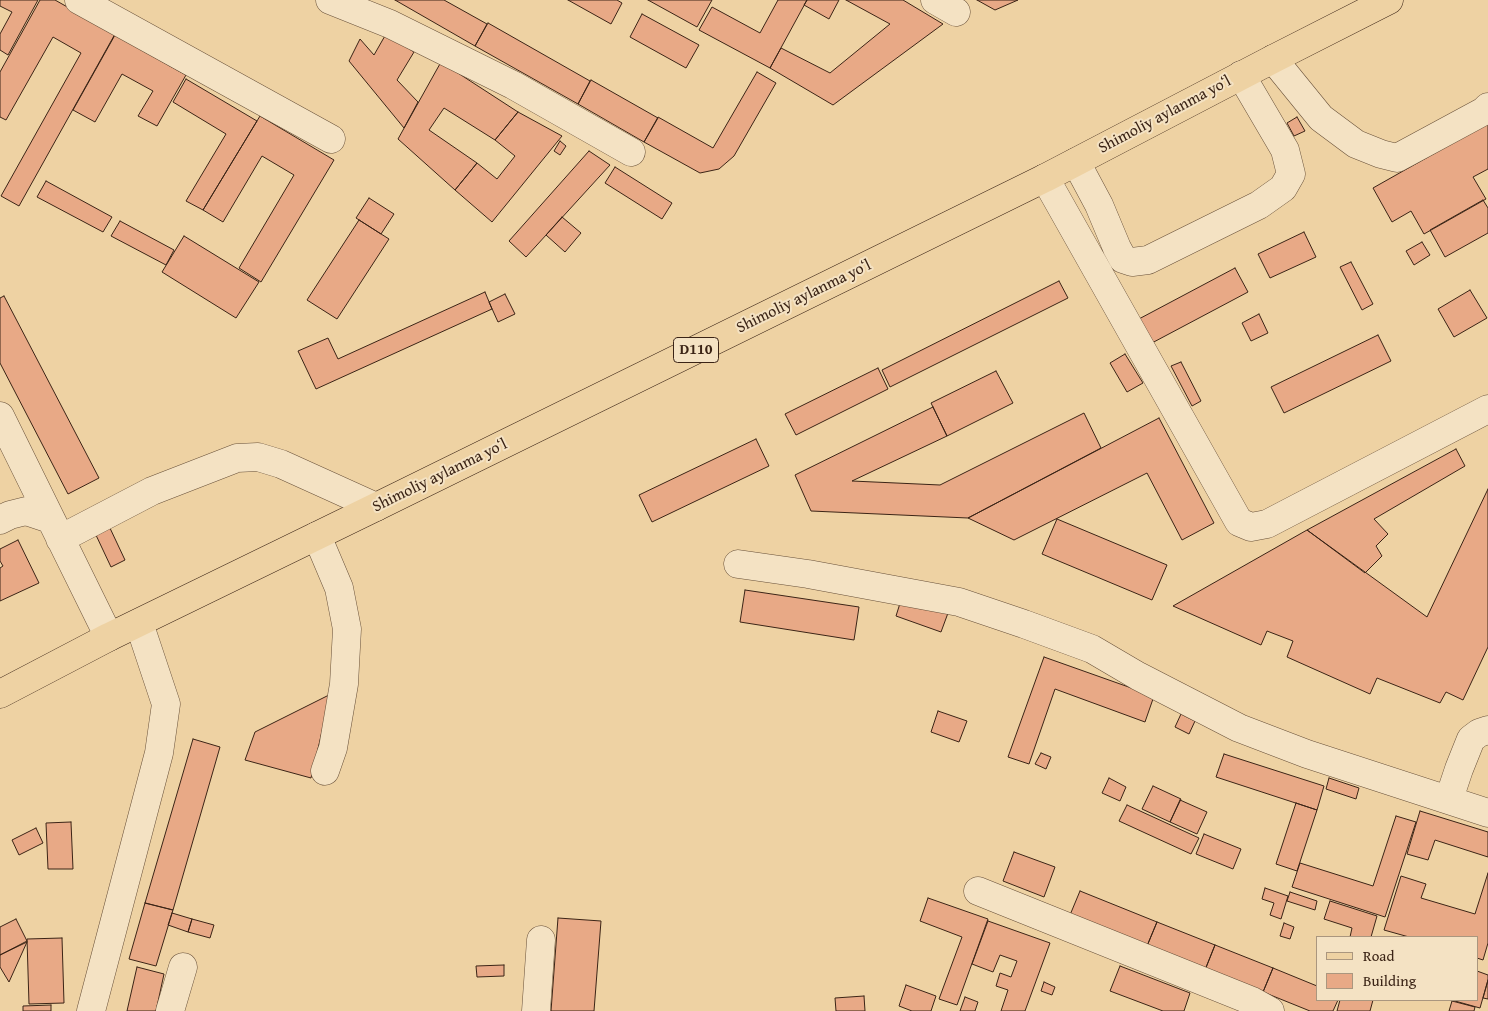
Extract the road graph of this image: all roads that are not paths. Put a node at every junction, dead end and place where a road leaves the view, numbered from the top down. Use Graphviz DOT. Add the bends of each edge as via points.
graph roads {
  1 [pos="79,0"];
  2 [pos="330,0"];
  3 [pos="1389,0"];
  4 [pos="1273,59"];
  5 [pos="1241,75"];
  6 [pos="1488,106"];
  7 [pos="331,139"];
  8 [pos="632,152"];
  9 [pos="1076,162"];
  10 [pos="1045,178"];
  11 [pos="1488,410"];
  12 [pos="0,416"];
  13 [pos="376,508"];
  14 [pos="0,520"];
  15 [pos="55,529"];
  16 [pos="318,536"];
  17 [pos="738,564"];
  18 [pos="139,623"];
  19 [pos="109,637"];
  20 [pos="0,694"];
  21 [pos="1480,734"];
  22 [pos="325,771"];
  23 [pos="1449,800"];
  24 [pos="1488,813"];
  25 [pos="978,891"];
  26 [pos="541,940"];
  27 [pos="183,967"];
  28 [pos="91,1011"];
  29 [pos="170,1011"];
  30 [pos="536,1011"];
  31 [pos="1270,1011"];
  1 -- 7 [label="street"];
  2 -- 8 [label="street" via="390,24 504,81"];
  3 -- 4 [label="main road, Shimoliy aylanma yoʻl / D110"];
  4 -- 5 [label="main road, Shimoliy aylanma yoʻl / D110"];
  4 -- 6 [label="street" via="1321,118 1356,144 1397,158"];
  5 -- 9 [label="main road, Shimoliy aylanma yoʻl / D110"];
  5 -- 9 [label="street" via="1285,150 1291,174 1283,188 1259,205 1148,260 1132,262 1123,259"];
  9 -- 10 [label="main road, Shimoliy aylanma yoʻl / D110"];
  10 -- 11 [label="street" via="1239,522 1251,527 1267,524"];
  10 -- 13 [label="main road, Shimoliy aylanma yoʻl / D110"];
  12 -- 15 [label="street"];
  13 -- 15 [label="street" via="281,464 258,457 237,458"];
  13 -- 16 [label="main road, Shimoliy aylanma yoʻl / D110"];
  14 -- 15 [label="street" via="26,511"];
  15 -- 19 [label="street"];
  16 -- 18 [label="main road, Shimoliy aylanma yoʻl / D110"];
  16 -- 22 [label="street" via="339,588 347,628 344,684 333,748"];
  17 -- 23 [label="street" via="959,602 1092,649 1239,728 1307,754"];
  18 -- 19 [label="main road, Shimoliy aylanma yoʻl / D110"];
  18 -- 28 [label="street" via="166,704 159,753"];
  19 -- 20 [label="main road, Shimoliy aylanma yoʻl / D110"];
  21 -- 23 [label="street" via="1459,769"];
  23 -- 24 [label="street"];
  25 -- 31 [label="street"];
  26 -- 30 [label="street"];
  27 -- 29 [label="street"];
}
